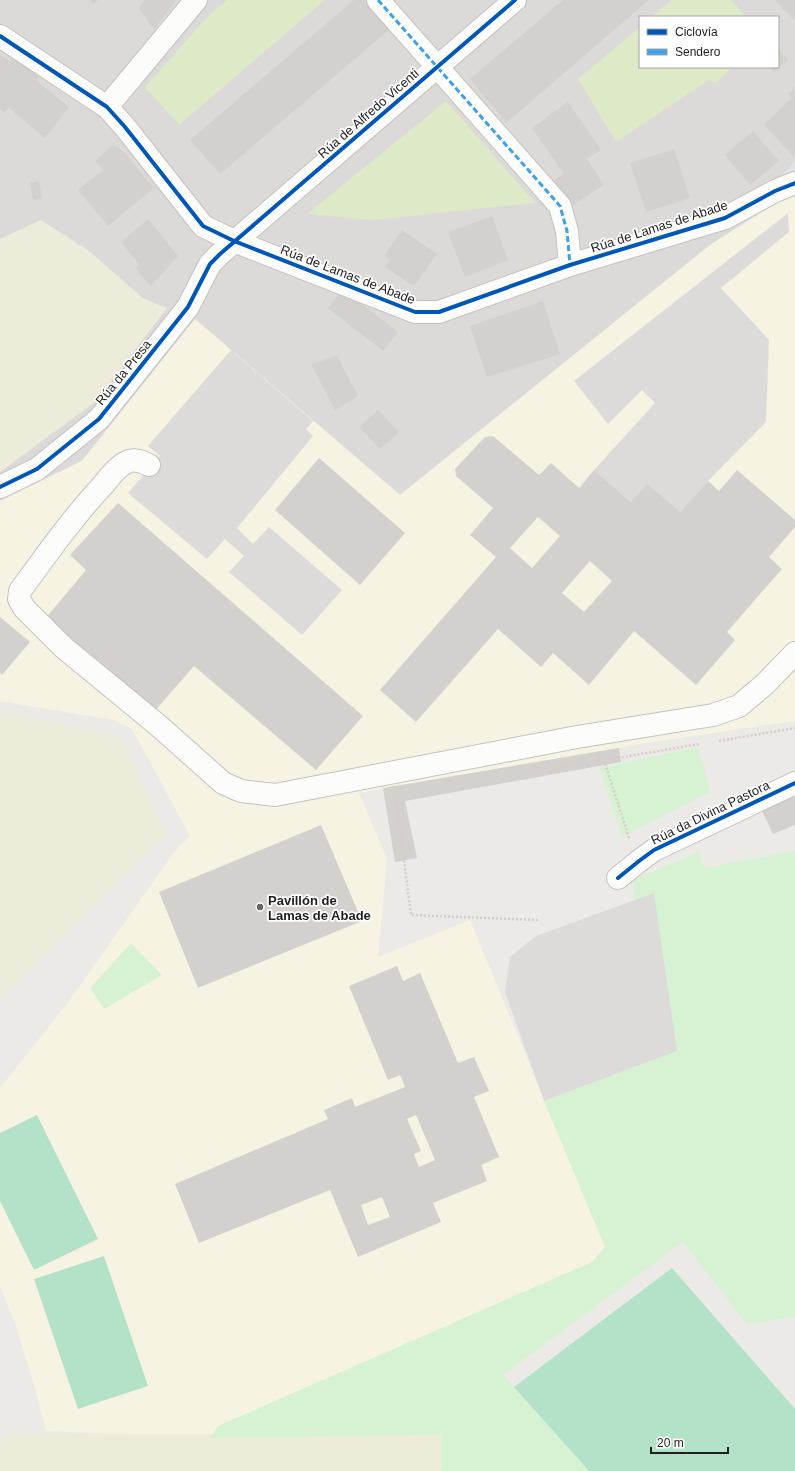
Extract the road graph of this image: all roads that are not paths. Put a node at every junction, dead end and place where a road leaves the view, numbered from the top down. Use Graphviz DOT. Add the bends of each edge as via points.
graph roads {
  1 [pos="196,0"];
  2 [pos="378,0"];
  3 [pos="515,0"];
  4 [pos="0,37"];
  5 [pos="438,67"];
  6 [pos="107,107"];
  7 [pos="795,175"];
  8 [pos="795,183"];
  9 [pos="775,191"];
  10 [pos="234,241"];
  11 [pos="570,265"];
  12 [pos="149,465"];
  13 [pos="0,487"];
  14 [pos="795,653"];
  15 [pos="795,783"];
  16 [pos="618,878"];
  1 -- 6 [label="street"];
  2 -- 5 [label="street"];
  3 -- 5 [label="street, Rúa de Alfredo Vicenti"];
  4 -- 6 [label="street, Rúa de Lamas de Abade"];
  5 -- 10 [label="street, Rúa de Alfredo Vicenti"];
  5 -- 11 [label="street" via="560,206 567,231"];
  6 -- 10 [label="street, Rúa de Lamas de Abade" via="204,226"];
  7 -- 9 [label="street, Rúa de Lamas de Abade"];
  8 -- 9 [label="street, Rúa de Lamas de Abade"];
  9 -- 11 [label="street, Rúa de Lamas de Abade" via="725,218"];
  10 -- 11 [label="street, Rúa de Lamas de Abade" via="415,312 439,312"];
  10 -- 13 [label="street, Rúa da Presa" via="210,264 188,307 98,419 37,469"];
  12 -- 14 [label="street" via="139,460 128,462 115,471 91,497 20,591 19,599 24,608 63,647 223,783 241,791 275,795 569,739 713,715 739,706 764,686"];
  15 -- 16 [label="street, Rúa da Divina Pastora" via="654,850"];
}
